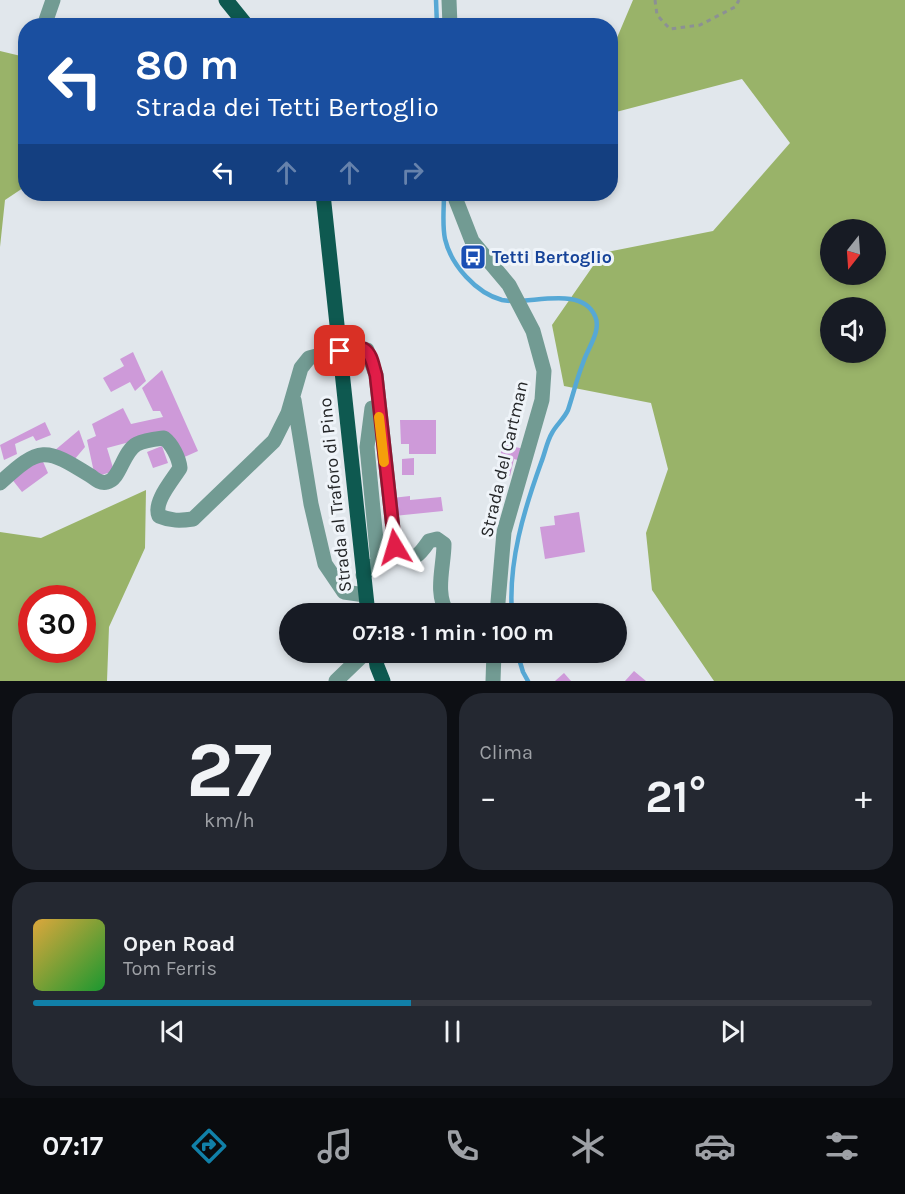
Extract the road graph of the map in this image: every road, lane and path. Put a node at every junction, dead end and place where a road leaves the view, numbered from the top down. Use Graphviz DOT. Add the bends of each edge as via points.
graph roads {
  1 [pos="53,0"];
  2 [pos="226,0"];
  3 [pos="449,0"];
  4 [pos="655,0"];
  5 [pos="739,0"];
  6 [pos="47,18"];
  7 [pos="241,18"];
  8 [pos="450,18"];
  9 [pos="324,201"];
  10 [pos="456,201"];
  11 [pos="376,375"];
  12 [pos="293,397"];
  13 [pos="0,483"];
  14 [pos="363,576"];
  15 [pos="365,595"];
  16 [pos="366,603"];
  17 [pos="442,603"];
  18 [pos="498,603"];
  19 [pos="355,663"];
  20 [pos="377,663"];
  21 [pos="494,663"];
  22 [pos="336,681"];
  23 [pos="383,681"];
  24 [pos="493,681"];
  1 -- 6 [label="street"];
  2 -- 7 [label="main road"];
  3 -- 8 [label="street"];
  4 -- 5 [label="path" via="657,15 670,29 700,25 735,7"];
  9 -- 14 [label="main road, Strada al Traforo di Pino"];
  10 -- 18 [label="street, Strada del Cartman" via="471,242 509,285 533,331 544,371 542,400 504,532"];
  11 -- 12 [label="street, bridge" via="367,351 324,354 309,358 301,368"];
  11 -- 14 [label="street" via="368,447 378,561"];
  11 -- 17 [label="street" via="395,547 398,555 412,559 429,540 437,539 444,544"];
  12 -- 13 [label="street" via="274,441 193,519 165,518 156,510 180,468 164,438 135,444 109,482 97,480 57,457 42,454"];
  12 -- 15 [label="street" via="325,564 345,592"];
  14 -- 15 [label="main road, Strada al Traforo di Pino"];
  15 -- 16 [label="main road, Strada al Traforo di Pino"];
  19 -- 22 [label="street"];
  20 -- 23 [label="main road"];
  21 -- 24 [label="street"];
}
